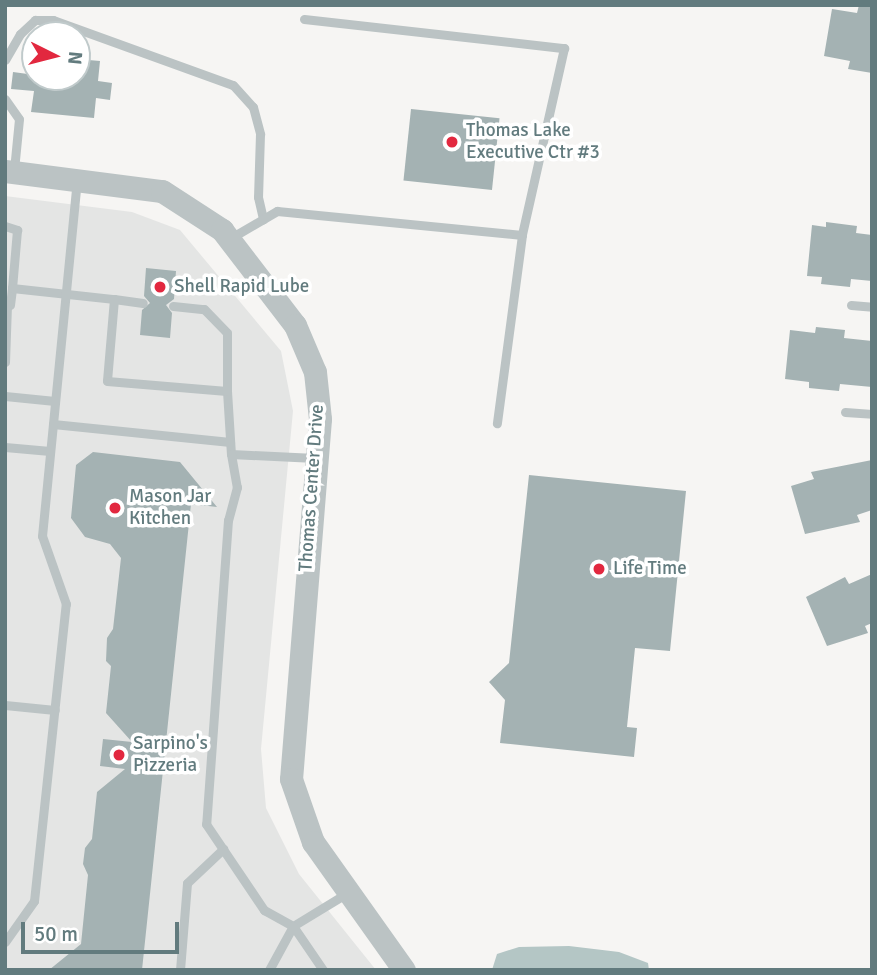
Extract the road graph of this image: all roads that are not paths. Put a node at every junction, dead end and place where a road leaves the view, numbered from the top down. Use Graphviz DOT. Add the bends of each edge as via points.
graph roads {
  1 [pos="304,19"];
  2 [pos="5,60"];
  3 [pos="5,99"];
  4 [pos="10,172"];
  5 [pos="77,180"];
  6 [pos="263,219"];
  7 [pos="5,226"];
  8 [pos="522,235"];
  9 [pos="229,239"];
  10 [pos="12,288"];
  11 [pos="66,294"];
  12 [pos="114,299"];
  13 [pos="143,303"];
  14 [pos="8,305"];
  15 [pos="852,305"];
  16 [pos="173,306"];
  17 [pos="872,307"];
  18 [pos="5,362"];
  19 [pos="227,391"];
  20 [pos="5,396"];
  21 [pos="55,401"];
  22 [pos="845,412"];
  23 [pos="872,414"];
  24 [pos="497,423"];
  25 [pos="53,424"];
  26 [pos="230,442"];
  27 [pos="5,447"];
  28 [pos="50,451"];
  29 [pos="231,454"];
  30 [pos="317,458"];
  31 [pos="5,705"];
  32 [pos="55,710"];
  33 [pos="223,849"];
  34 [pos="350,891"];
  35 [pos="293,926"];
  36 [pos="5,942"];
  37 [pos="180,970"];
  38 [pos="269,970"];
  39 [pos="323,970"];
  40 [pos="404,970"];
  1 -- 8 [label="lane" via="564,48"];
  2 -- 6 [label="lane" via="20,34 35,20 53,20 233,85 253,107 260,134 258,197"];
  3 -- 4 [label="lane" via="19,118"];
  4 -- 5 [label="street, Thomas Center Drive"];
  5 -- 9 [label="street, Thomas Center Drive" via="162,191"];
  5 -- 11 [label="lane"];
  6 -- 8 [label="lane" via="277,211"];
  6 -- 9 [label="lane"];
  7 -- 10 [label="lane" via="17,230"];
  8 -- 24 [label="lane"];
  9 -- 30 [label="street, Thomas Center Drive" via="295,325 315,372 320,419"];
  10 -- 11 [label="lane"];
  10 -- 14 [label="lane"];
  11 -- 12 [label="lane"];
  11 -- 21 [label="lane"];
  12 -- 13 [label="lane"];
  12 -- 19 [label="lane" via="107,381"];
  14 -- 18 [label="lane"];
  15 -- 17 [label="lane"];
  16 -- 19 [label="lane" via="204,309 227,333"];
  19 -- 26 [label="lane"];
  20 -- 21 [label="lane"];
  21 -- 25 [label="lane"];
  22 -- 23 [label="lane"];
  25 -- 26 [label="lane"];
  25 -- 28 [label="lane"];
  26 -- 29 [label="lane"];
  27 -- 28 [label="lane"];
  28 -- 32 [label="lane" via="42,536 66,604"];
  29 -- 30 [label="lane"];
  29 -- 33 [label="lane" via="237,487 229,520 206,824"];
  30 -- 34 [label="street, Thomas Center Drive" via="290,779 313,842"];
  31 -- 32 [label="lane"];
  32 -- 36 [label="lane" via="34,901"];
  33 -- 35 [label="lane" via="264,910"];
  33 -- 37 [label="lane" via="187,883"];
  34 -- 35 [label="lane"];
  34 -- 40 [label="street, Thomas Center Drive"];
  35 -- 38 [label="lane"];
  35 -- 39 [label="lane"];
}
